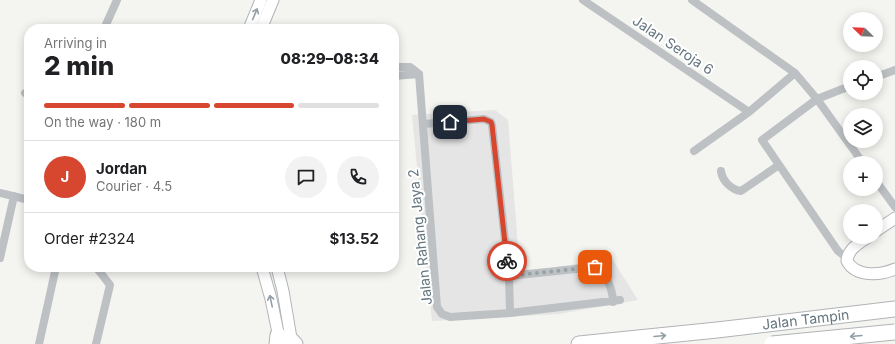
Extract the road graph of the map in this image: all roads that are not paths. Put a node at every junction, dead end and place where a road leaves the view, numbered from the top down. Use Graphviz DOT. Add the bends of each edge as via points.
graph roads {
  1 [pos="117,0"];
  2 [pos="261,0"];
  3 [pos="273,0"];
  4 [pos="583,0"];
  5 [pos="693,0"];
  6 [pos="106,24"];
  7 [pos="251,24"];
  8 [pos="263,24"];
  9 [pos="399,67"];
  10 [pos="895,70"];
  11 [pos="794,73"];
  12 [pos="418,74"];
  13 [pos="883,74"];
  14 [pos="399,76"];
  15 [pos="843,89"];
  16 [pos="817,99"];
  17 [pos="749,112"];
  18 [pos="423,124"];
  19 [pos="694,151"];
  20 [pos="858,156"];
  21 [pos="779,165"];
  22 [pos="721,171"];
  23 [pos="883,191"];
  24 [pos="0,193"];
  25 [pos="14,196"];
  26 [pos="24,199"];
  27 [pos="895,208"];
  28 [pos="895,218"];
  29 [pos="883,227"];
  30 [pos="858,244"];
  31 [pos="848,255"];
  32 [pos="0,258"];
  33 [pos="895,263"];
  34 [pos="895,269"];
  35 [pos="55,272"];
  36 [pos="100,272"];
  37 [pos="264,272"];
  38 [pos="278,272"];
  39 [pos="509,276"];
  40 [pos="895,302"];
  41 [pos="895,309"];
  42 [pos="510,313"];
  43 [pos="856,313"];
  44 [pos="895,332"];
  45 [pos="286,342"];
  46 [pos="39,344"];
  47 [pos="96,344"];
  48 [pos="579,344"];
  49 [pos="772,344"];
  1 -- 6 [label="street"];
  7 -- 2 [label="street, one-way"];
  3 -- 8 [label="street"];
  4 -- 17 [label="street, Jalan Seroja 6"];
  5 -- 11 [label="street"];
  9 -- 12 [label="street" via="410,67"];
  10 -- 13 [label="street"];
  11 -- 16 [label="street"];
  11 -- 17 [label="street"];
  12 -- 14 [label="street"];
  12 -- 18 [label="street, Jalan Rahang Jaya 2"];
  15 -- 16 [label="street"];
  16 -- 20 [label="street"];
  16 -- 21 [label="street" via="762,140"];
  17 -- 19 [label="street"];
  18 -- 39 [label="street" via="484,119 491,122"];
  18 -- 42 [label="street, Jalan Rahang Jaya 2" via="437,307 442,314 450,317"];
  21 -- 22 [label="street" via="741,191 731,187"];
  21 -- 31 [label="street" via="838,251"];
  23 -- 27 [label="street"];
  24 -- 25 [label="street"];
  25 -- 26 [label="street"];
  25 -- 32 [label="street"];
  28 -- 29 [label="street"];
  30 -- 31 [label="street"];
  31 -- 33 [label="street" via="868,268 881,268"];
  31 -- 34 [label="street" via="847,262 855,270 881,274"];
  35 -- 46 [label="street"];
  36 -- 47 [label="street" via="110,285"];
  45 -- 37 [label="street, one-way"];
  38 -- 45 [label="street" via="283,291"];
  39 -- 42 [label="street"];
  39 -- 42 [label="street, Jalan Rahang Jaya 2" via="595,267 600,270 616,301"];
  40 -- 43 [label="highway" via="867,306"];
  41 -- 43 [label="highway, Jalan Tampin"];
  48 -- 43 [label="highway, Jalan Tampin, one-way"];
  44 -- 49 [label="highway, Jalan Tampin, one-way, bridge"];
}
